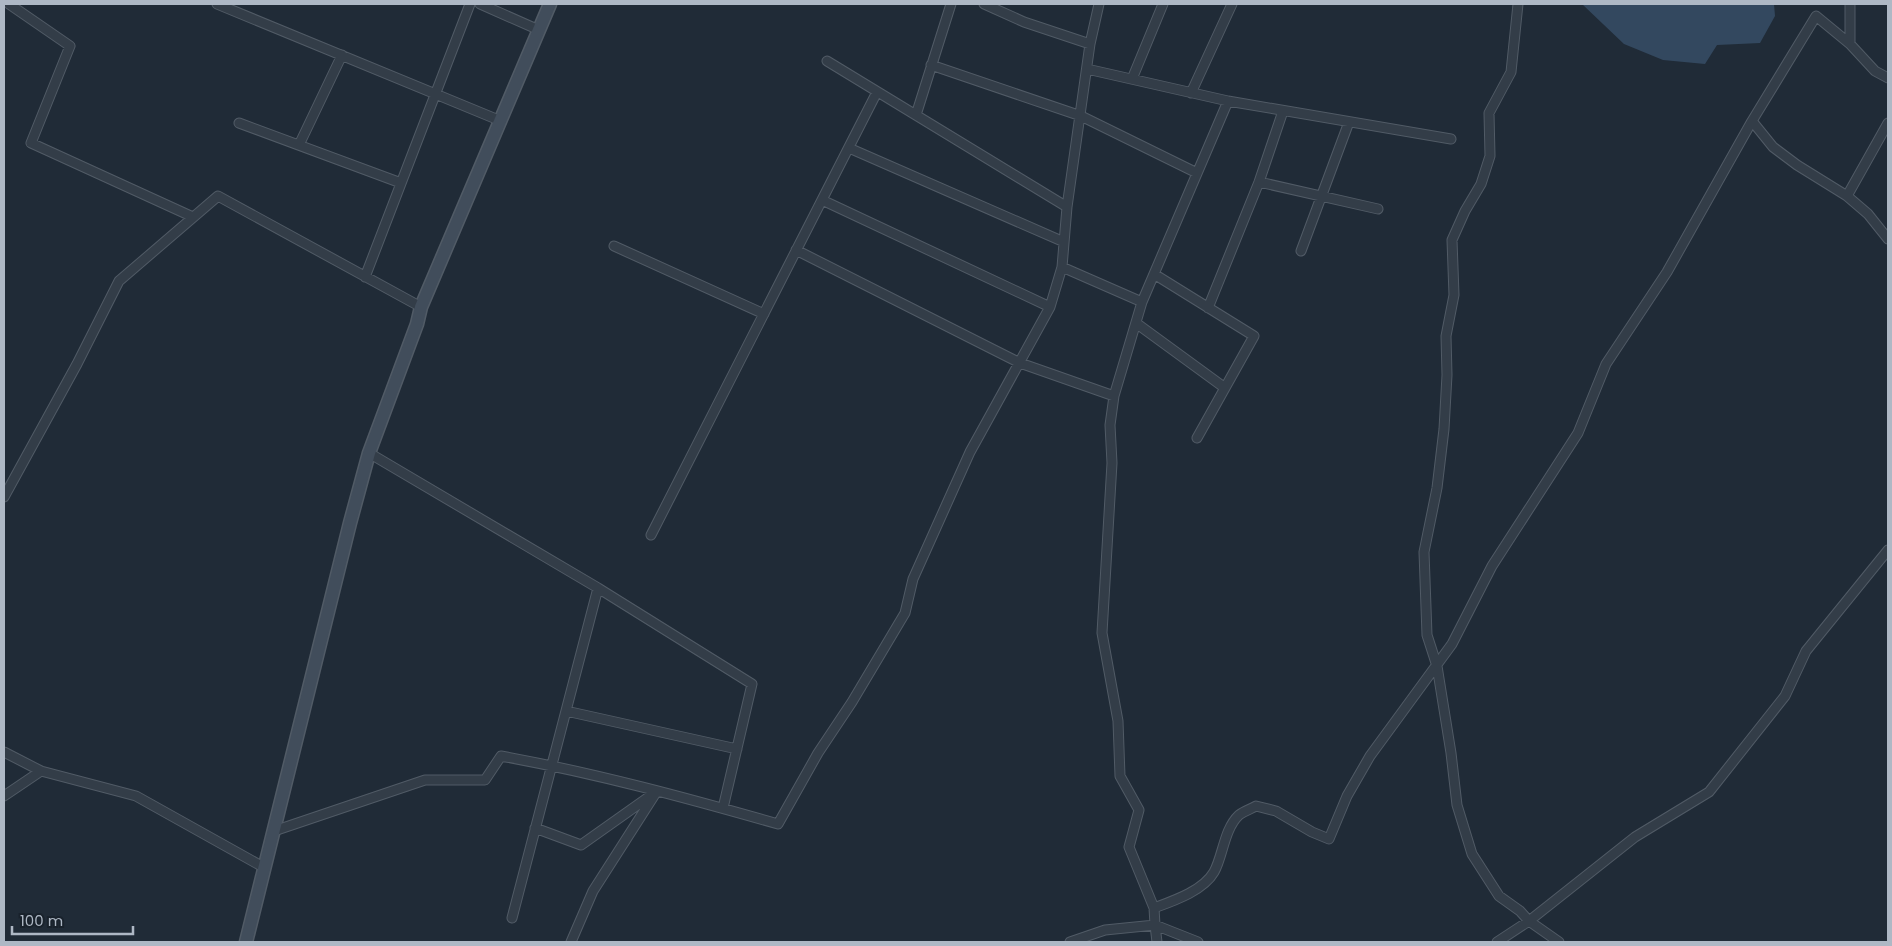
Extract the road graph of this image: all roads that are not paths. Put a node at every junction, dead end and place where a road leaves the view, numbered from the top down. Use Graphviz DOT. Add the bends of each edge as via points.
graph roads {
  1 [pos="9,4"];
  2 [pos="217,4"];
  3 [pos="470,4"];
  4 [pos="480,4"];
  5 [pos="550,4"];
  6 [pos="951,4"];
  7 [pos="984,4"];
  8 [pos="1099,4"];
  9 [pos="1163,4"];
  10 [pos="1232,4"];
  11 [pos="1518,4"];
  12 [pos="1850,4"];
  13 [pos="539,30"];
  14 [pos="1090,44"];
  15 [pos="1850,44"];
  16 [pos="342,55"];
  17 [pos="827,61"];
  18 [pos="931,65"];
  19 [pos="1087,69"];
  20 [pos="1888,78"];
  21 [pos="1132,79"];
  22 [pos="878,92"];
  23 [pos="1191,93"];
  24 [pos="435,94"];
  25 [pos="1228,101"];
  26 [pos="1283,111"];
  27 [pos="916,115"];
  28 [pos="1081,116"];
  29 [pos="500,121"];
  30 [pos="1348,122"];
  31 [pos="1752,122"];
  32 [pos="239,123"];
  33 [pos="1888,123"];
  34 [pos="1451,139"];
  35 [pos="299,145"];
  36 [pos="849,148"];
  37 [pos="1197,173"];
  38 [pos="1259,182"];
  39 [pos="401,183"];
  40 [pos="1321,196"];
  41 [pos="1847,196"];
  42 [pos="822,200"];
  43 [pos="1067,207"];
  44 [pos="1378,209"];
  45 [pos="193,217"];
  46 [pos="1888,239"];
  47 [pos="1064,242"];
  48 [pos="614,246"];
  49 [pos="796,250"];
  50 [pos="1301,250"];
  51 [pos="1062,267"];
  52 [pos="1154,274"];
  53 [pos="365,277"];
  54 [pos="1142,302"];
  55 [pos="421,307"];
  56 [pos="1050,307"];
  57 [pos="1208,308"];
  58 [pos="764,314"];
  59 [pos="1136,323"];
  60 [pos="1020,363"];
  61 [pos="1225,388"];
  62 [pos="1114,396"];
  63 [pos="1197,438"];
  64 [pos="369,453"];
  65 [pos="4,497"];
  66 [pos="651,535"];
  67 [pos="1888,550"];
  68 [pos="598,588"];
  69 [pos="1437,666"];
  70 [pos="566,711"];
  71 [pos="737,749"];
  72 [pos="4,752"];
  73 [pos="552,765"];
  74 [pos="41,771"];
  75 [pos="657,791"];
  76 [pos="4,796"];
  77 [pos="723,808"];
  78 [pos="535,828"];
  79 [pos="274,831"];
  80 [pos="265,868"];
  81 [pos="1154,908"];
  82 [pos="512,918"];
  83 [pos="1529,921"];
  84 [pos="1156,925"];
  85 [pos="246,942"];
  86 [pos="571,942"];
  87 [pos="1070,942"];
  88 [pos="1157,942"];
  89 [pos="1198,942"];
  90 [pos="1496,942"];
  91 [pos="1560,942"];
  1 -- 45 [label="street" via="70,46 31,143"];
  2 -- 16 [label="street"];
  3 -- 24 [label="street"];
  4 -- 13 [label="street"];
  5 -- 13 [label="main road"];
  6 -- 18 [label="street"];
  7 -- 14 [label="street" via="1024,22"];
  8 -- 14 [label="street"];
  9 -- 21 [label="street"];
  10 -- 23 [label="street"];
  11 -- 69 [label="street" via="1511,72 1489,113 1490,156 1481,184 1452,240 1454,295 1446,336 1444,429 1438,488 1424,552 1427,635"];
  12 -- 15 [label="street"];
  13 -- 29 [label="main road"];
  14 -- 19 [label="street"];
  15 -- 20 [label="street" via="1875,71"];
  15 -- 31 [label="street" via="1816,16"];
  16 -- 24 [label="street"];
  16 -- 35 [label="street"];
  17 -- 22 [label="street"];
  18 -- 27 [label="street"];
  18 -- 28 [label="street"];
  19 -- 21 [label="street"];
  19 -- 28 [label="street"];
  21 -- 23 [label="street"];
  22 -- 27 [label="street"];
  22 -- 36 [label="street"];
  23 -- 25 [label="street"];
  24 -- 29 [label="street"];
  24 -- 39 [label="street"];
  25 -- 26 [label="street"];
  25 -- 37 [label="street"];
  26 -- 30 [label="street"];
  26 -- 38 [label="street"];
  27 -- 43 [label="street"];
  28 -- 37 [label="street"];
  28 -- 43 [label="street"];
  29 -- 55 [label="main road"];
  30 -- 34 [label="street"];
  30 -- 40 [label="street"];
  31 -- 41 [label="street" via="1796,165"];
  31 -- 69 [label="street" via="1667,272 1606,364 1578,433 1492,566 1452,644"];
  32 -- 35 [label="street"];
  33 -- 41 [label="street"];
  35 -- 39 [label="street"];
  36 -- 42 [label="street"];
  36 -- 47 [label="street"];
  37 -- 52 [label="street"];
  38 -- 40 [label="street"];
  38 -- 57 [label="street"];
  39 -- 53 [label="street"];
  40 -- 44 [label="street"];
  40 -- 50 [label="street"];
  41 -- 46 [label="street" via="1868,214"];
  42 -- 49 [label="street"];
  42 -- 56 [label="street"];
  43 -- 47 [label="street"];
  45 -- 53 [label="street" via="218,196"];
  45 -- 65 [label="street" via="119,281"];
  47 -- 51 [label="street"];
  48 -- 58 [label="street"];
  49 -- 58 [label="street"];
  49 -- 60 [label="street"];
  51 -- 54 [label="street"];
  51 -- 56 [label="street"];
  52 -- 54 [label="street"];
  52 -- 57 [label="street"];
  53 -- 55 [label="street"];
  54 -- 59 [label="street"];
  55 -- 64 [label="main road"];
  56 -- 60 [label="street"];
  57 -- 61 [label="street" via="1254,336"];
  58 -- 66 [label="street"];
  59 -- 61 [label="street"];
  59 -- 62 [label="street"];
  60 -- 62 [label="street"];
  60 -- 77 [label="street" via="970,452 913,579 904,613 778,824"];
  61 -- 63 [label="street"];
  62 -- 81 [label="street" via="1110,425 1112,463 1102,633 1118,721 1120,776 1139,810 1129,847"];
  64 -- 68 [label="street"];
  64 -- 79 [label="main road"];
  67 -- 83 [label="street" via="1806,651 1785,696 1709,792 1635,836"];
  68 -- 70 [label="street"];
  68 -- 71 [label="street" via="752,684"];
  69 -- 81 [label="street" via="1370,756 1347,796 1329,839 1276,811 1256,806 1238,816 1226,836 1214,872 1183,897"];
  69 -- 83 [label="street" via="1457,805 1472,854 1499,896"];
  70 -- 71 [label="street"];
  70 -- 73 [label="street"];
  71 -- 77 [label="street"];
  72 -- 74 [label="street"];
  73 -- 75 [label="street"];
  73 -- 78 [label="street"];
  73 -- 79 [label="street" via="501,756 485,780 425,780"];
  74 -- 76 [label="street"];
  74 -- 80 [label="street" via="136,796"];
  75 -- 77 [label="street"];
  75 -- 78 [label="street" via="581,845"];
  75 -- 86 [label="street" via="593,891"];
  78 -- 82 [label="street"];
  79 -- 80 [label="main road"];
  80 -- 85 [label="main road"];
  81 -- 84 [label="street"];
  83 -- 90 [label="street"];
  83 -- 91 [label="street"];
  84 -- 87 [label="street" via="1105,930"];
  84 -- 88 [label="street"];
  84 -- 89 [label="street"];
}
